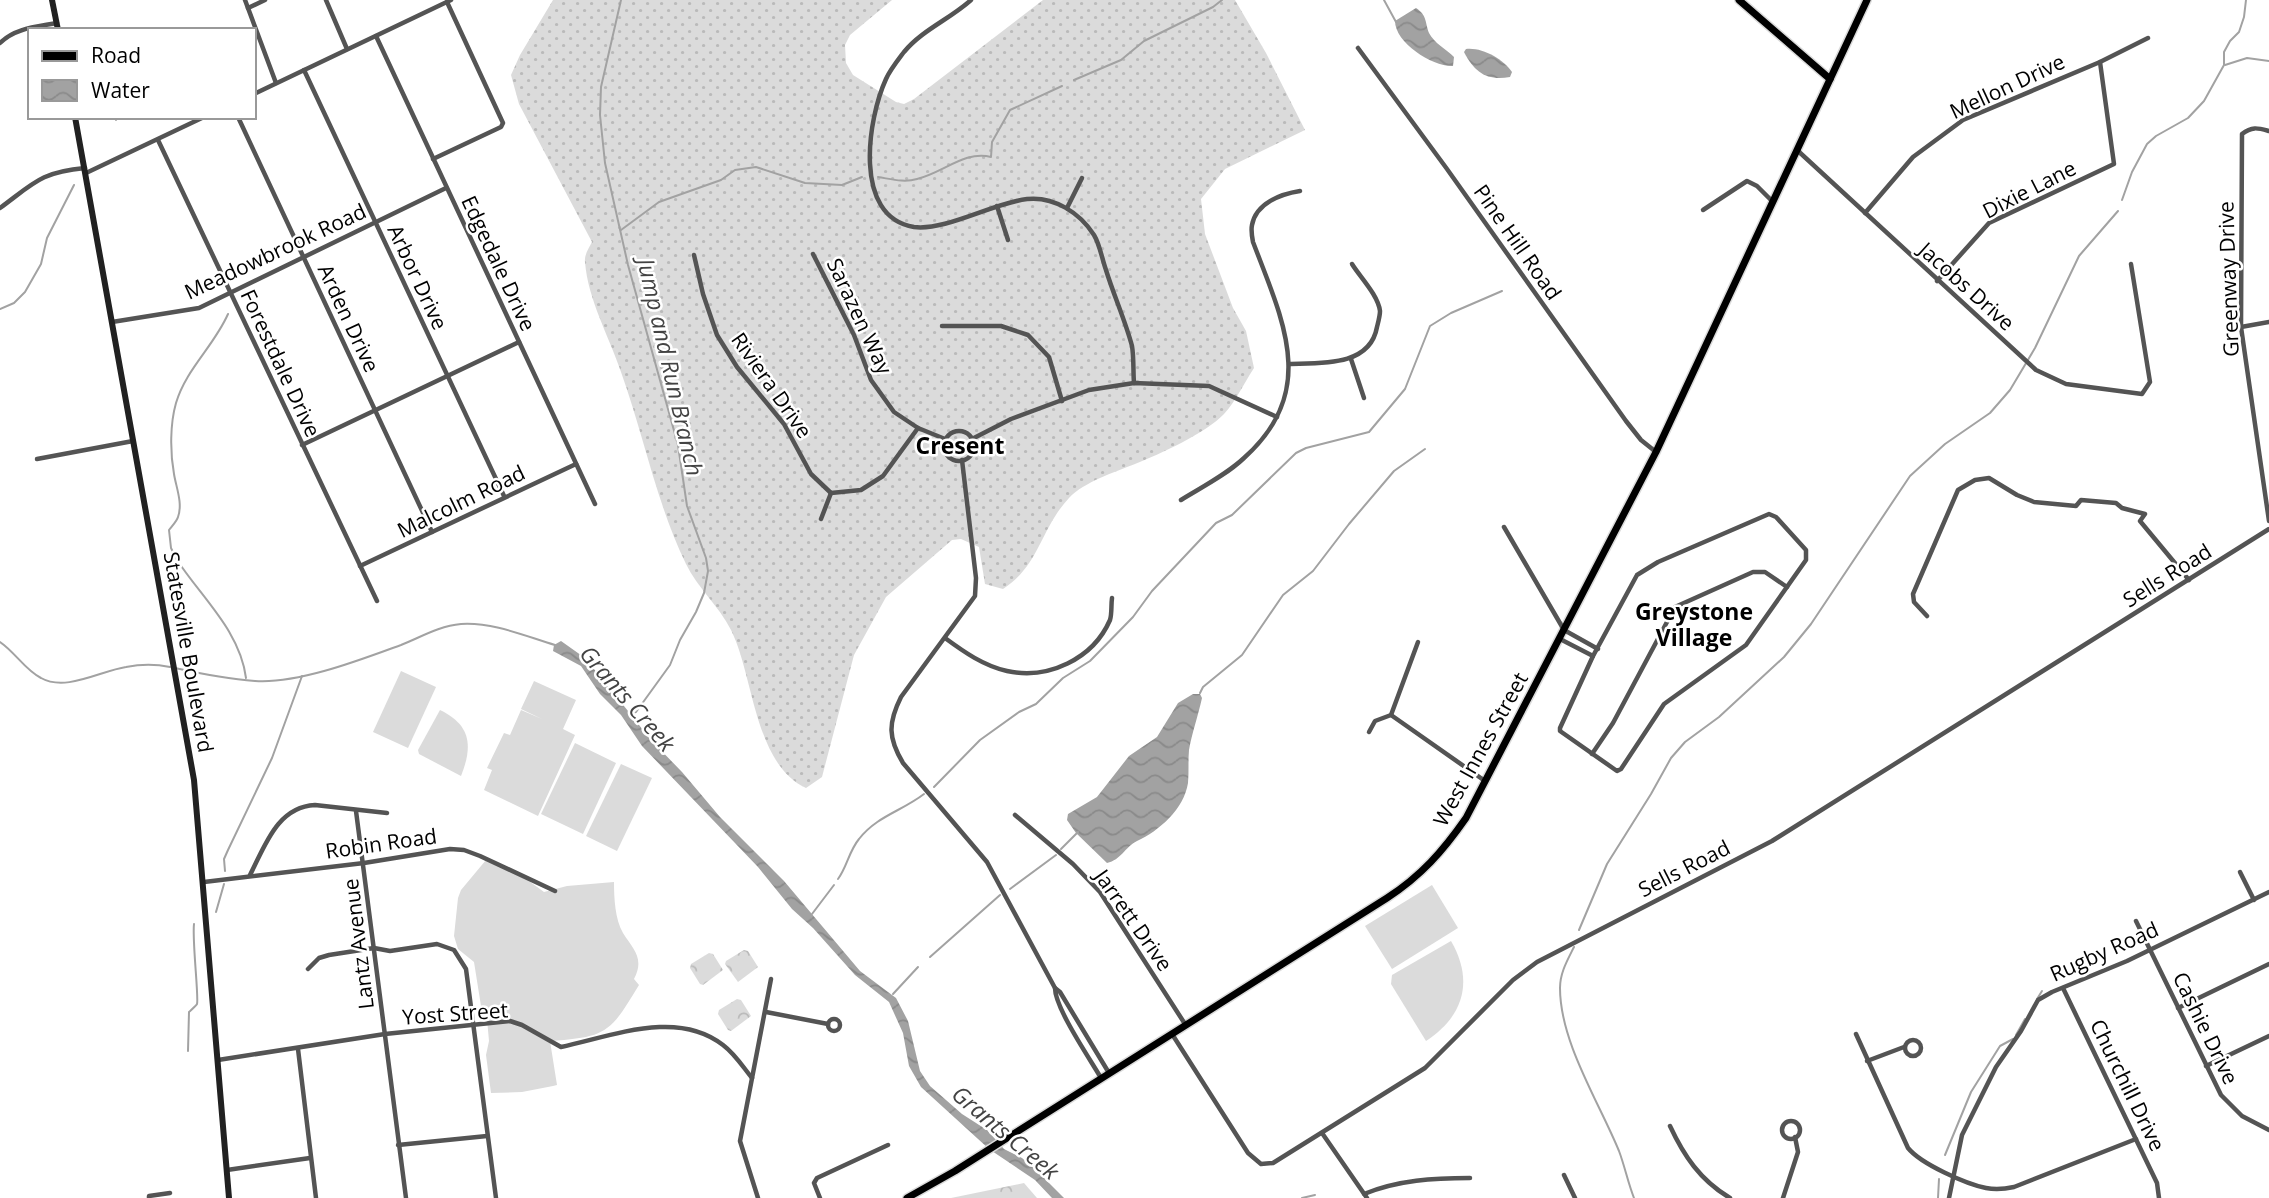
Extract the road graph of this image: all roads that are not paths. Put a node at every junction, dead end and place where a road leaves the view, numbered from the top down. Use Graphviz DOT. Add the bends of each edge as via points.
graph roads {
  1 [pos="52,0"];
  2 [pos="245,0"];
  3 [pos="265,0"];
  4 [pos="326,0"];
  5 [pos="971,0"];
  6 [pos="1739,0"];
  7 [pos="1867,0"];
  8 [pos="449,1"];
  9 [pos="248,8"];
  10 [pos="57,26"];
  11 [pos="38,28"];
  12 [pos="255,28"];
  13 [pos="28,29"];
  14 [pos="256,29"];
  15 [pos="376,36"];
  16 [pos="2148,38"];
  17 [pos="0,43"];
  18 [pos="1358,48"];
  19 [pos="347,49"];
  20 [pos="2100,62"];
  21 [pos="304,70"];
  22 [pos="1830,79"];
  23 [pos="276,83"];
  24 [pos="256,93"];
  25 [pos="75,119"];
  26 [pos="200,119"];
  27 [pos="239,119"];
  28 [pos="2269,131"];
  29 [pos="158,140"];
  30 [pos="1797,150"];
  31 [pos="433,159"];
  32 [pos="85,170"];
  33 [pos="1082,178"];
  34 [pos="446,188"];
  35 [pos="1300,191"];
  36 [pos="1773,202"];
  37 [pos="996,206"];
  38 [pos="0,208"];
  39 [pos="1067,208"];
  40 [pos="1703,210"];
  41 [pos="1865,213"];
  42 [pos="375,223"];
  43 [pos="1008,240"];
  44 [pos="813,254"];
  45 [pos="694,255"];
  46 [pos="303,258"];
  47 [pos="1352,264"];
  48 [pos="2131,264"];
  49 [pos="1937,281"];
  50 [pos="231,292"];
  51 [pos="111,322"];
  52 [pos="2269,322"];
  53 [pos="942,326"];
  54 [pos="2241,327"];
  55 [pos="519,342"];
  56 [pos="1351,359"];
  57 [pos="1289,364"];
  58 [pos="446,376"];
  59 [pos="1134,383"];
  60 [pos="1364,398"];
  61 [pos="1062,401"];
  62 [pos="374,410"];
  63 [pos="1277,417"];
  64 [pos="918,428"];
  65 [pos="945,439"];
  66 [pos="972,439"];
  67 [pos="134,441"];
  68 [pos="302,445"];
  69 [pos="1656,452"];
  70 [pos="37,459"];
  71 [pos="962,460"];
  72 [pos="576,464"];
  73 [pos="831,493"];
  74 [pos="504,496"];
  75 [pos="1181,500"];
  76 [pos="595,504"];
  77 [pos="821,519"];
  78 [pos="2269,521"];
  79 [pos="1503,527"];
  80 [pos="2269,529"];
  81 [pos="432,532"];
  82 [pos="360,566"];
  83 [pos="2189,580"];
  84 [pos="1787,587"];
  85 [pos="1112,598"];
  86 [pos="377,601"];
  87 [pos="1927,616"];
  88 [pos="1564,630"];
  89 [pos="945,639"];
  90 [pos="1560,639"];
  91 [pos="1418,642"];
  92 [pos="1598,649"];
  93 [pos="1593,656"];
  94 [pos="1391,715"];
  95 [pos="1369,732"];
  96 [pos="1592,754"];
  97 [pos="1485,780"];
  98 [pos="356,811"];
  99 [pos="387,813"];
  100 [pos="1015,815"];
  101 [pos="364,863"];
  102 [pos="2240,872"];
  103 [pos="250,876"];
  104 [pos="204,882"];
  105 [pos="555,891"];
  106 [pos="2269,892"];
  107 [pos="2253,900"];
  108 [pos="2136,921"];
  109 [pos="374,948"];
  110 [pos="2150,949"];
  111 [pos="2269,964"];
  112 [pos="308,969"];
  113 [pos="771,979"];
  114 [pos="2063,988"];
  115 [pos="1055,989"];
  116 [pos="2179,1008"];
  117 [pos="766,1012"];
  118 [pos="828,1024"];
  119 [pos="1186,1025"];
  120 [pos="473,1026"];
  121 [pos="385,1034"];
  122 [pos="1172,1034"];
  123 [pos="1856,1034"];
  124 [pos="2269,1036"];
  125 [pos="1090,1043"];
  126 [pos="1904,1047"];
  127 [pos="1083,1048"];
  128 [pos="298,1049"];
  129 [pos="218,1060"];
  130 [pos="1867,1061"];
  131 [pos="2206,1066"];
  132 [pos="1109,1073"];
  133 [pos="751,1078"];
  134 [pos="1101,1078"];
  135 [pos="1670,1126"];
  136 [pos="2269,1130"];
  137 [pos="1322,1133"];
  138 [pos="487,1136"];
  139 [pos="1795,1138"];
  140 [pos="2136,1139"];
  141 [pos="398,1145"];
  142 [pos="888,1145"];
  143 [pos="310,1158"];
  144 [pos="227,1170"];
  145 [pos="1953,1174"];
  146 [pos="1564,1175"];
  147 [pos="1470,1178"];
  148 [pos="170,1193"];
  149 [pos="1365,1196"];
  150 [pos="149,1198"];
  151 [pos="229,1198"];
  152 [pos="316,1198"];
  153 [pos="406,1198"];
  154 [pos="496,1198"];
  155 [pos="758,1198"];
  156 [pos="820,1198"];
  157 [pos="907,1198"];
  158 [pos="1575,1198"];
  159 [pos="1730,1198"];
  160 [pos="1783,1198"];
  161 [pos="1949,1198"];
  162 [pos="2159,1198"];
  1 -- 10 [label="main road"];
  2 -- 9 [label="street"];
  3 -- 9 [label="street"];
  4 -- 19 [label="street"];
  5 -- 37 [label="street" via="905,50 886,78 869,170 883,207 895,219 913,226 931,227"];
  6 -- 22 [label="main road"];
  7 -- 22 [label="main road, West Innes Street"];
  8 -- 15 [label="street"];
  8 -- 31 [label="street" via="503,123"];
  9 -- 12 [label="street"];
  10 -- 11 [label="street"];
  13 -- 17 [label="street"];
  14 -- 23 [label="street"];
  15 -- 19 [label="street"];
  15 -- 31 [label="street, Edgedale Drive"];
  16 -- 20 [label="street, Mellon Drive"];
  18 -- 69 [label="street, Pine Hill Road" via="1626,421"];
  19 -- 21 [label="street"];
  20 -- 41 [label="street, Mellon Drive" via="1963,120 1913,157"];
  20 -- 49 [label="street, Dixie Lane" via="2114,164 1989,223"];
  21 -- 23 [label="street"];
  21 -- 42 [label="street, Arbor Drive"];
  22 -- 30 [label="main road, West Innes Street"];
  23 -- 24 [label="street"];
  25 -- 32 [label="main road, Statesville Boulevard"];
  26 -- 29 [label="street"];
  27 -- 46 [label="street, Arden Drive"];
  28 -- 54 [label="street, Greenway Drive" via="2249,128 2241,139"];
  29 -- 32 [label="street"];
  29 -- 50 [label="street, Forestdale Drive"];
  30 -- 36 [label="main road, West Innes Street"];
  30 -- 41 [label="street, Jacobs Drive"];
  31 -- 34 [label="street, Edgedale Drive"];
  32 -- 38 [label="street" via="41,177"];
  32 -- 51 [label="main road, Statesville Boulevard"];
  33 -- 39 [label="street"];
  34 -- 42 [label="street, Meadowbrook Road"];
  34 -- 55 [label="street, Edgedale Drive"];
  35 -- 57 [label="street" via="1268,202 1251,226 1288,342"];
  36 -- 40 [label="street" via="1747,181"];
  36 -- 69 [label="main road, West Innes Street"];
  37 -- 39 [label="street" via="1039,199"];
  37 -- 43 [label="street"];
  39 -- 59 [label="street" via="1096,237 1132,349"];
  41 -- 49 [label="street, Jacobs Drive"];
  42 -- 46 [label="street, Meadowbrook Road"];
  42 -- 58 [label="street, Arbor Drive"];
  44 -- 64 [label="street, Sarazen Way" via="854,335 870,380 894,412"];
  45 -- 73 [label="street, Riviera Drive" via="718,335 737,367 784,424 811,474"];
  46 -- 50 [label="street, Meadowbrook Road"];
  46 -- 62 [label="street, Arden Drive"];
  47 -- 56 [label="street" via="1380,311 1375,335 1362,353"];
  48 -- 49 [label="street, Jacobs Drive" via="2150,382 2142,394 2066,384 2036,370"];
  50 -- 51 [label="street, Meadowbrook Road" via="199,308"];
  50 -- 68 [label="street, Forestdale Drive"];
  51 -- 67 [label="main road, Statesville Boulevard"];
  52 -- 54 [label="street"];
  53 -- 61 [label="street" via="1001,326 1027,335 1049,357"];
  54 -- 78 [label="street, Greenway Drive"];
  55 -- 58 [label="street"];
  55 -- 72 [label="street, Edgedale Drive"];
  56 -- 57 [label="street"];
  56 -- 60 [label="street"];
  57 -- 63 [label="street" via="1289,383"];
  58 -- 62 [label="street"];
  58 -- 74 [label="street, Arbor Drive"];
  59 -- 61 [label="street" via="1089,390"];
  59 -- 63 [label="street" via="1209,386"];
  61 -- 66 [label="street" via="1010,419"];
  62 -- 68 [label="street"];
  62 -- 81 [label="street, Arden Drive"];
  63 -- 75 [label="street" via="1244,459"];
  64 -- 65 [label="street, Sarazen Way"];
  64 -- 73 [label="street" via="883,476 861,491"];
  65 -- 66 [label="street" via="961,431"];
  65 -- 71 [label="street" via="946,453"];
  66 -- 71 [label="street" via="972,452"];
  67 -- 70 [label="street"];
  67 -- 104 [label="main road, Statesville Boulevard" via="178,678"];
  68 -- 82 [label="street, Forestdale Drive"];
  69 -- 88 [label="main road, West Innes Street"];
  71 -- 89 [label="street" via="976,587 972,603"];
  72 -- 74 [label="street, Malcolm Road"];
  72 -- 76 [label="street, Edgedale Drive"];
  73 -- 77 [label="street"];
  74 -- 81 [label="street, Malcolm Road"];
  79 -- 88 [label="street"];
  80 -- 83 [label="street, Sells Road"];
  81 -- 82 [label="street, Malcolm Road"];
  82 -- 86 [label="street, Forestdale Drive"];
  83 -- 87 [label="street" via="2140,521 2145,514 2116,503 2034,502 1989,478 1980,479 1958,490 1913,594"];
  83 -- 137 [label="street, Sells Road" via="1772,841 1536,962 1426,1068"];
  84 -- 92 [label="street" via="1807,554 1769,514 1642,571"];
  84 -- 96 [label="street" via="1746,645 1664,704 1621,769 1613,769"];
  84 -- 96 [label="street" via="1765,572 1752,572 1675,607"];
  85 -- 89 [label="street" via="1111,618 1081,657 1052,670 1005,671"];
  88 -- 90 [label="main road, West Innes Street"];
  88 -- 92 [label="street"];
  89 -- 115 [label="street" via="893,712 894,748 987,862"];
  90 -- 93 [label="street"];
  90 -- 97 [label="main road, West Innes Street"];
  91 -- 94 [label="street"];
  92 -- 93 [label="street"];
  93 -- 96 [label="street" via="1560,728"];
  94 -- 95 [label="street" via="1376,721"];
  94 -- 97 [label="street"];
  97 -- 119 [label="main road, West Innes Street" via="1447,846 1409,884"];
  98 -- 99 [label="street"];
  98 -- 101 [label="street, Lantz Avenue"];
  98 -- 103 [label="street" via="315,805 283,817"];
  100 -- 119 [label="street, Jarrett Drive" via="1100,892"];
  101 -- 103 [label="street, Robin Road"];
  101 -- 105 [label="street, Robin Road" via="464,850"];
  101 -- 109 [label="street, Lantz Avenue"];
  102 -- 107 [label="street"];
  103 -- 104 [label="street, Robin Road"];
  104 -- 129 [label="main road, Statesville Boulevard"];
  106 -- 107 [label="street, Rugby Road"];
  107 -- 110 [label="street, Rugby Road"];
  108 -- 110 [label="street, Cashie Drive"];
  109 -- 112 [label="street" via="319,958"];
  109 -- 120 [label="street" via="390,951 437,944 454,950 466,969"];
  109 -- 121 [label="street, Lantz Avenue"];
  110 -- 114 [label="street, Rugby Road"];
  110 -- 116 [label="street, Cashie Drive"];
  111 -- 116 [label="street"];
  113 -- 117 [label="street"];
  114 -- 140 [label="street, Churchill Drive"];
  114 -- 145 [label="street, Rugby Road" via="2038,1000 1996,1067 1962,1135"];
  115 -- 125 [label="street"];
  115 -- 127 [label="street"];
  116 -- 131 [label="street, Cashie Drive"];
  117 -- 118 [label="street"];
  117 -- 133 [label="street"];
  119 -- 122 [label="main road, West Innes Street"];
  120 -- 121 [label="street, Yost Street"];
  120 -- 133 [label="street, Yost Street" via="514,1022 561,1047 664,1026 685,1027 723,1045"];
  120 -- 138 [label="street"];
  121 -- 128 [label="street, Yost Street"];
  121 -- 141 [label="street, Lantz Avenue"];
  122 -- 132 [label="main road, West Innes Street"];
  122 -- 137 [label="street, Sells Road" via="1256,1162 1273,1163"];
  123 -- 130 [label="street"];
  124 -- 131 [label="street"];
  125 -- 127 [label="street"];
  125 -- 132 [label="street"];
  126 -- 130 [label="street"];
  127 -- 134 [label="street"];
  128 -- 129 [label="street, Yost Street"];
  128 -- 143 [label="street"];
  129 -- 144 [label="main road, Statesville Boulevard"];
  130 -- 145 [label="street" via="1908,1148"];
  131 -- 136 [label="street, Cashie Drive" via="2230,1107"];
  132 -- 134 [label="main road, West Innes Street"];
  133 -- 155 [label="street" via="740,1140"];
  134 -- 157 [label="main road, West Innes Street"];
  135 -- 159 [label="street" via="1696,1171"];
  137 -- 149 [label="street"];
  138 -- 141 [label="street"];
  138 -- 154 [label="street"];
  139 -- 160 [label="street" via="1798,1152"];
  140 -- 145 [label="street" via="2008,1188 1987,1188"];
  140 -- 162 [label="street, Churchill Drive" via="2157,1183"];
  141 -- 153 [label="street, Lantz Avenue"];
  142 -- 156 [label="street" via="817,1178 814,1183"];
  143 -- 144 [label="street"];
  143 -- 152 [label="street"];
  144 -- 151 [label="main road, Statesville Boulevard"];
  145 -- 161 [label="street, Rugby Road"];
  146 -- 158 [label="street"];
  147 -- 149 [label="street" via="1386,1186"];
  148 -- 150 [label="street"];
}
